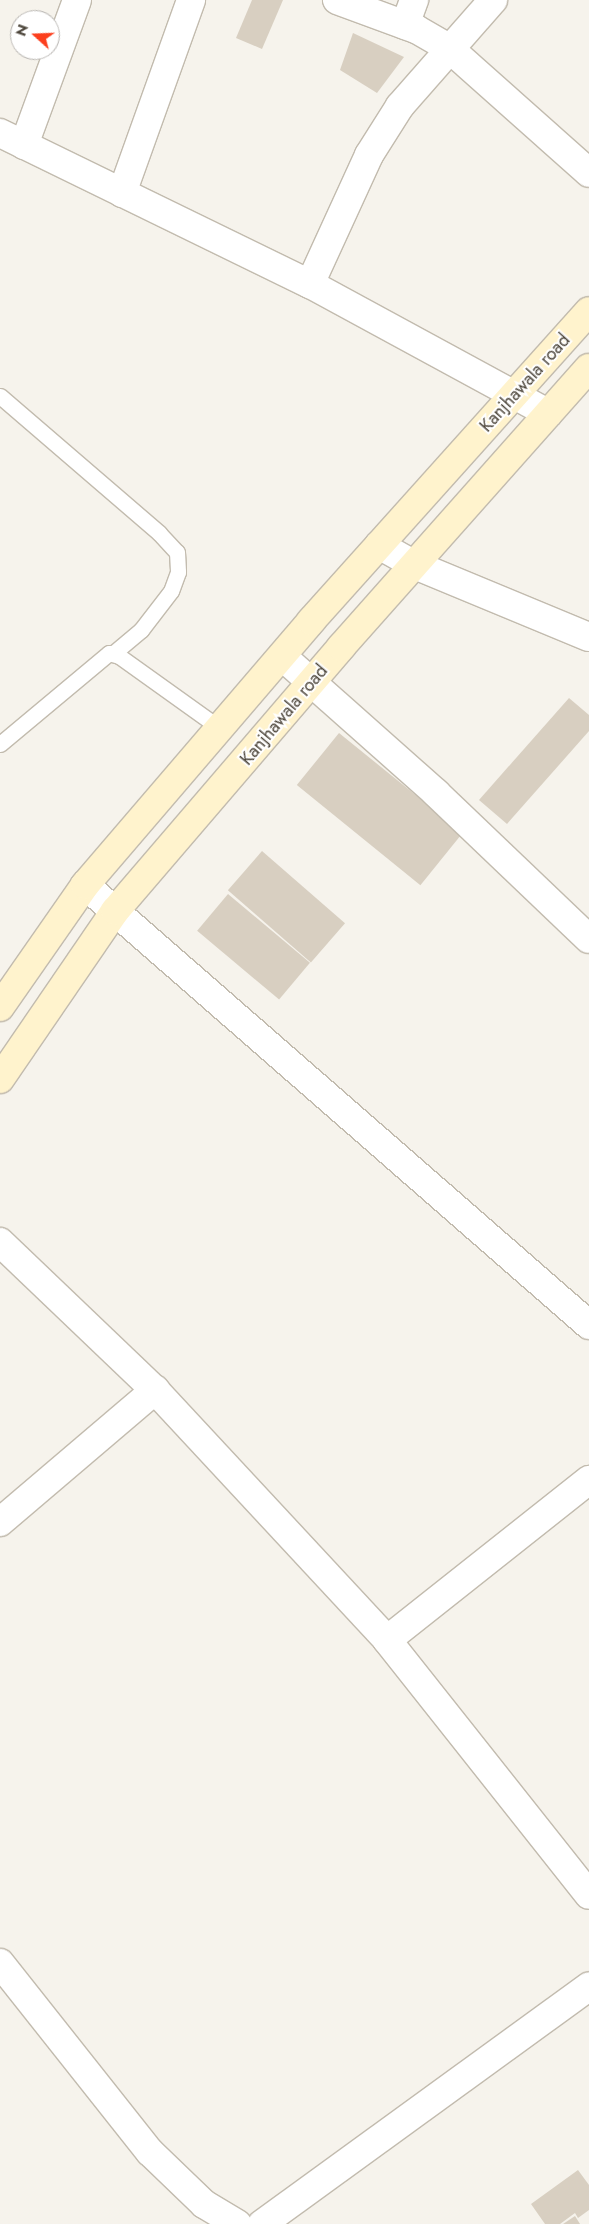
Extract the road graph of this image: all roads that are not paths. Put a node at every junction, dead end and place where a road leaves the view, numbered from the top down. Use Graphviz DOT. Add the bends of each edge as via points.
graph roads {
  1 [pos="77,0"];
  2 [pos="192,0"];
  3 [pos="337,0"];
  4 [pos="493,0"];
  5 [pos="409,12"];
  6 [pos="450,50"];
  7 [pos="12,139"];
  8 [pos="589,173"];
  9 [pos="122,193"];
  10 [pos="310,284"];
  11 [pos="589,311"];
  12 [pos="589,368"];
  13 [pos="515,395"];
  14 [pos="0,396"];
  15 [pos="548,413"];
  16 [pos="379,545"];
  17 [pos="415,564"];
  18 [pos="589,637"];
  19 [pos="114,654"];
  20 [pos="283,657"];
  21 [pos="312,684"];
  22 [pos="221,729"];
  23 [pos="0,744"];
  24 [pos="85,885"];
  25 [pos="115,911"];
  26 [pos="589,939"];
  27 [pos="0,1007"];
  28 [pos="0,1078"];
  29 [pos="0,1242"];
  30 [pos="589,1325"];
  31 [pos="155,1390"];
  32 [pos="589,1480"];
  33 [pos="0,1522"];
  34 [pos="387,1640"];
  35 [pos="589,1895"];
  36 [pos="0,1963"];
  37 [pos="589,1986"];
  38 [pos="221,2221"];
  39 [pos="262,2224"];
  1 -- 7 [label="street"];
  2 -- 9 [label="street"];
  3 -- 5 [label="street"];
  4 -- 6 [label="street"];
  5 -- 6 [label="street"];
  6 -- 8 [label="street"];
  6 -- 10 [label="street" via="400,106 369,155"];
  7 -- 9 [label="street"];
  9 -- 10 [label="street"];
  10 -- 13 [label="street"];
  11 -- 13 [label="main road, Kanjhawala road"];
  12 -- 15 [label="main road, Kanjhawala road"];
  13 -- 15 [label="street"];
  13 -- 16 [label="main road, Kanjhawala road"];
  14 -- 19 [label="lane" via="177,552 178,572 171,591 141,630"];
  15 -- 17 [label="main road, Kanjhawala road"];
  16 -- 17 [label="street"];
  16 -- 20 [label="main road, Kanjhawala road"];
  17 -- 18 [label="street"];
  17 -- 21 [label="main road, Kanjhawala road"];
  19 -- 22 [label="lane"];
  19 -- 23 [label="lane" via="105,655"];
  20 -- 21 [label="street"];
  20 -- 22 [label="main road, Kanjhawala road"];
  21 -- 25 [label="main road, Kanjhawala road"];
  21 -- 26 [label="street" via="436,793"];
  22 -- 24 [label="main road, Kanjhawala road"];
  24 -- 25 [label="street"];
  24 -- 27 [label="main road, Kanjhawala road"];
  25 -- 28 [label="main road, Kanjhawala road"];
  25 -- 30 [label="street"];
  29 -- 31 [label="street"];
  31 -- 33 [label="street"];
  31 -- 34 [label="street"];
  32 -- 34 [label="street"];
  34 -- 35 [label="street"];
  36 -- 38 [label="street" via="150,2152"];
  37 -- 39 [label="street" via="312,2184"];
}
